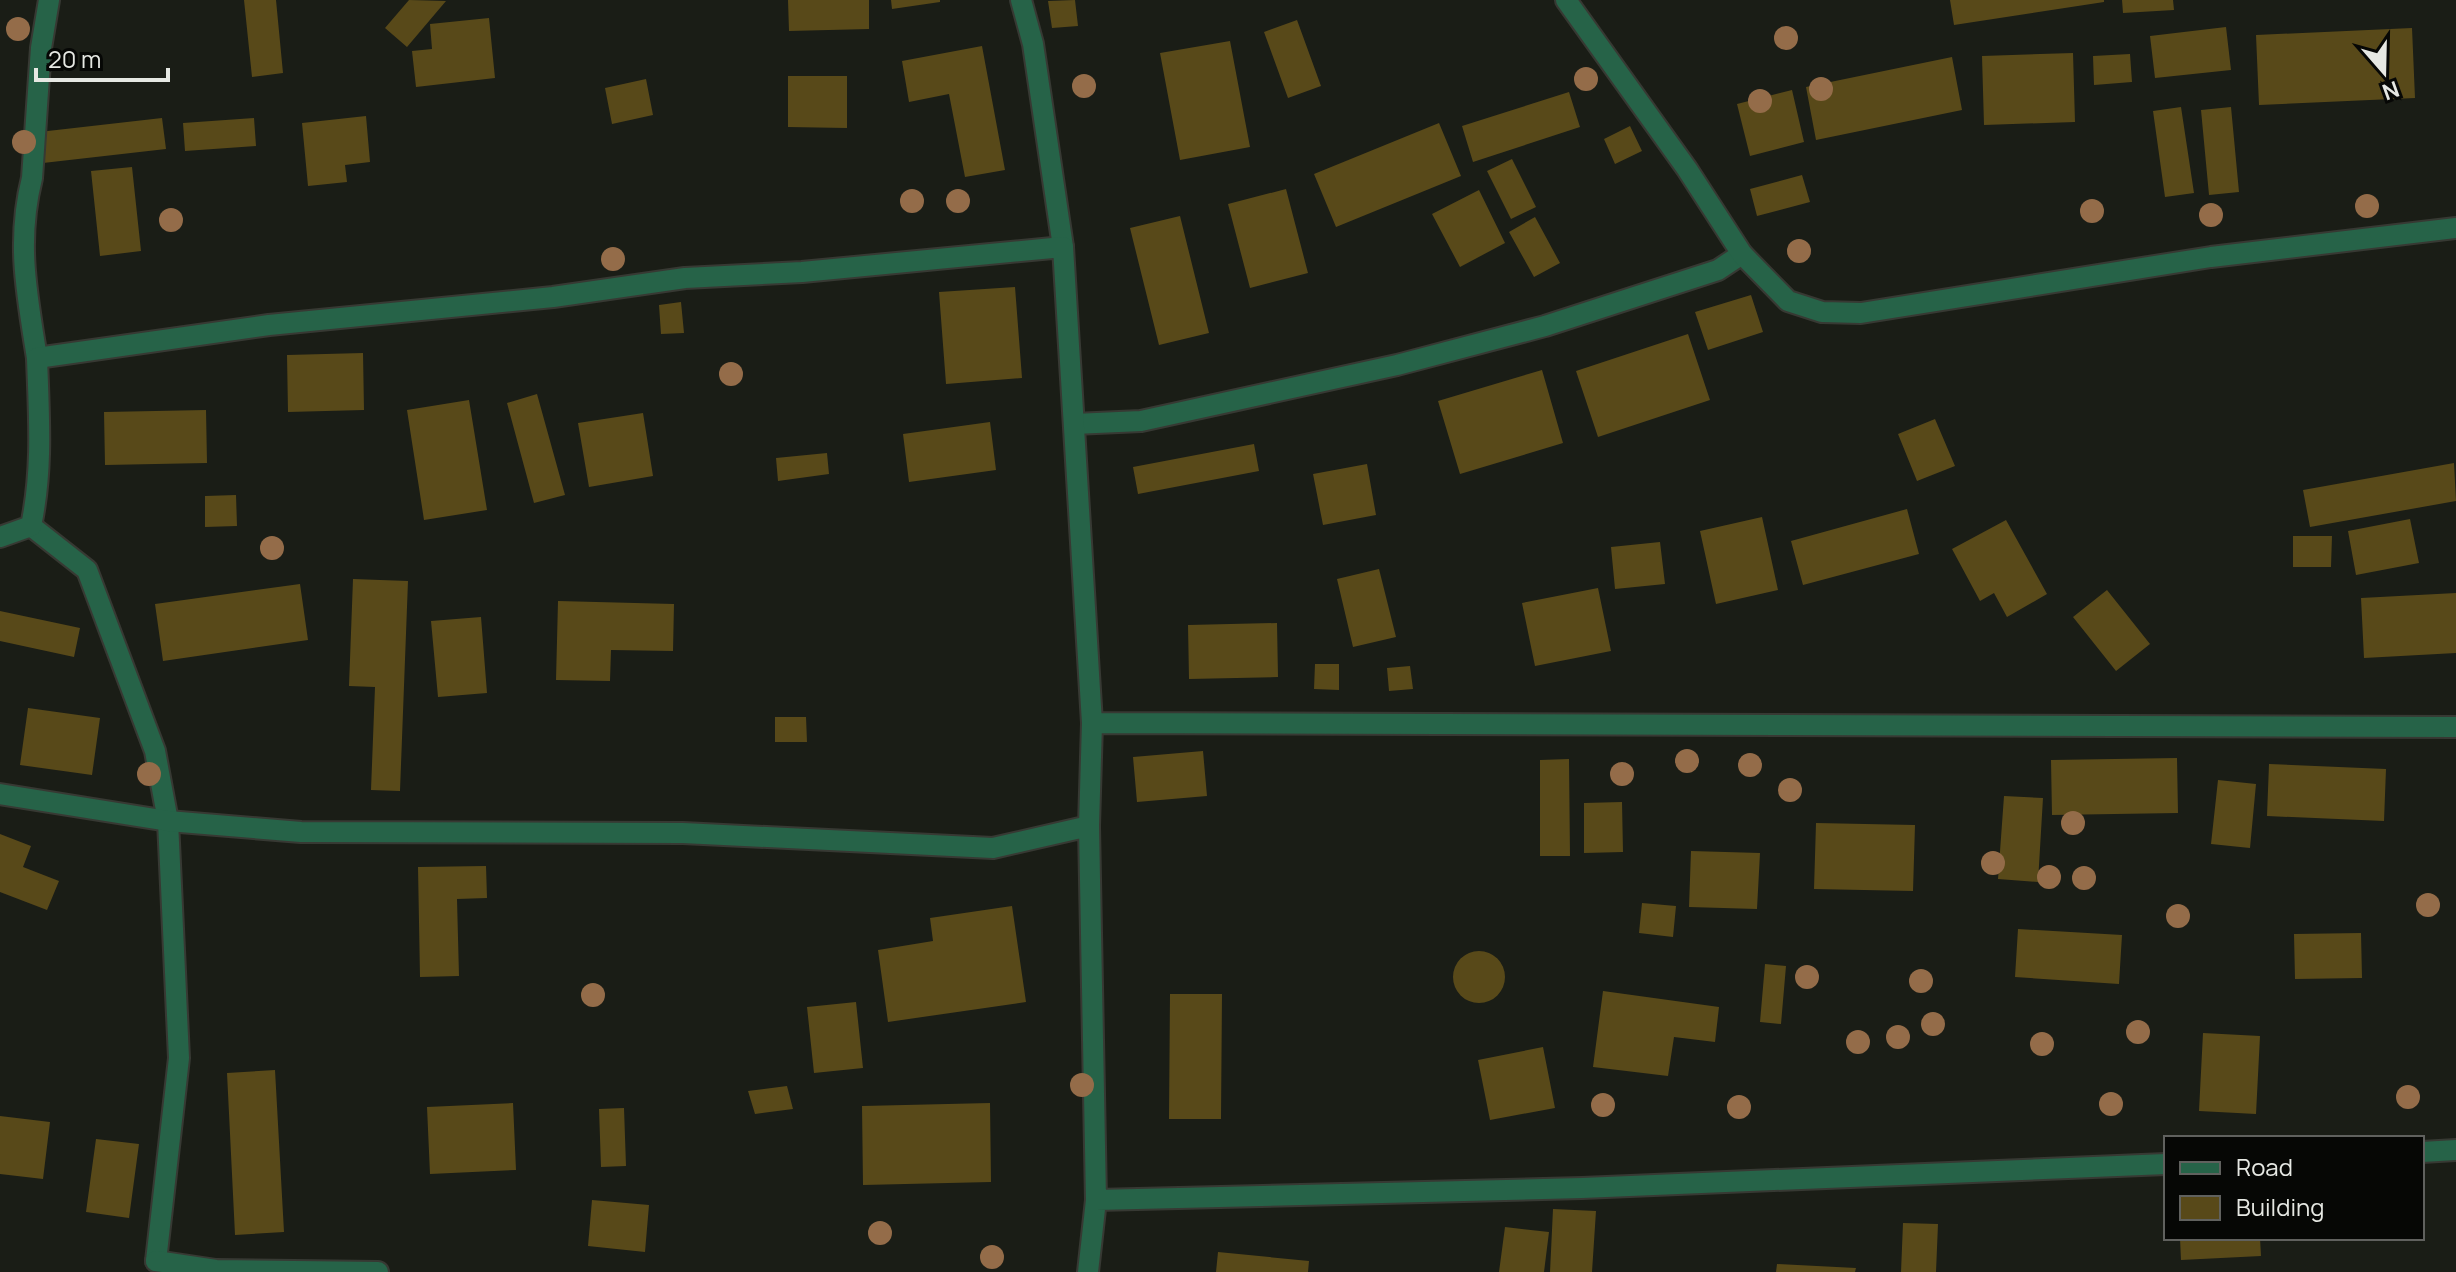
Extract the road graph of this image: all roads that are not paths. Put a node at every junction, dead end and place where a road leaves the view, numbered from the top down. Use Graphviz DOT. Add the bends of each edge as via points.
graph roads {
  1 [pos="49,0"];
  2 [pos="1021,0"];
  3 [pos="1566,0"];
  4 [pos="2456,228"];
  5 [pos="1063,247"];
  6 [pos="1742,254"];
  7 [pos="37,358"];
  8 [pos="1074,424"];
  9 [pos="31,526"];
  10 [pos="0,537"];
  11 [pos="1092,723"];
  12 [pos="2456,727"];
  13 [pos="0,794"];
  14 [pos="168,821"];
  15 [pos="1089,826"];
  16 [pos="2456,1150"];
  17 [pos="2424,1152"];
  18 [pos="2164,1164"];
  19 [pos="1096,1200"];
  20 [pos="378,1272"];
  21 [pos="1088,1272"];
  1 -- 7 [label="street" via="22,261"];
  2 -- 5 [label="street" via="1033,44"];
  3 -- 6 [label="street"];
  4 -- 6 [label="street" via="2211,257 1861,313 1822,312 1788,301"];
  5 -- 7 [label="street" via="685,278 553,297 269,325"];
  5 -- 8 [label="street"];
  6 -- 8 [label="street" via="1718,270 1545,326 1397,365 1141,421"];
  7 -- 9 [label="street" via="39,473"];
  8 -- 11 [label="street"];
  9 -- 10 [label="street"];
  9 -- 14 [label="street" via="87,570 155,751"];
  11 -- 12 [label="street"];
  11 -- 15 [label="street"];
  13 -- 14 [label="street"];
  14 -- 15 [label="street" via="301,832 683,833 993,848"];
  14 -- 20 [label="street" via="179,1058 156,1261 216,1270"];
  15 -- 19 [label="street"];
  16 -- 17 [label="street"];
  18 -- 19 [label="street" via="1582,1188"];
  19 -- 21 [label="street"];
}
